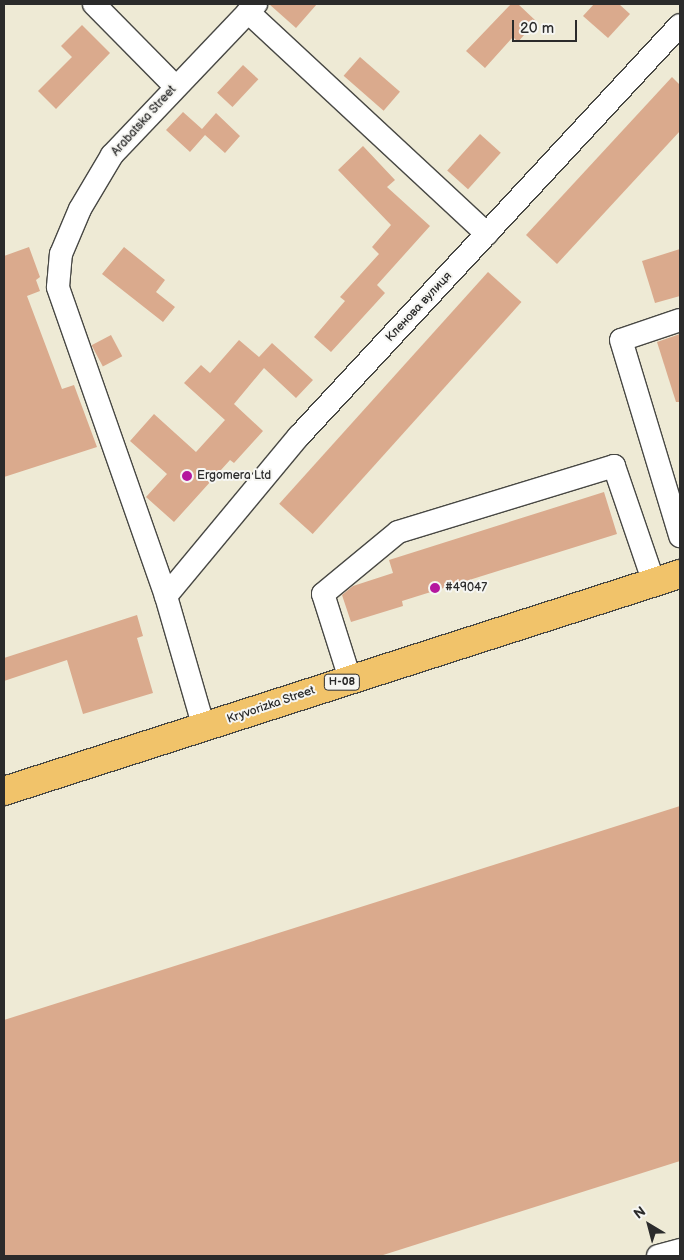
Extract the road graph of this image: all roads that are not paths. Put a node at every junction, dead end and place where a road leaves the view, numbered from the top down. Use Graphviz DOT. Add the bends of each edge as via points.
graph roads {
  1 [pos="94,4"];
  2 [pos="252,8"];
  3 [pos="680,25"];
  4 [pos="175,86"];
  5 [pos="487,234"];
  6 [pos="680,320"];
  7 [pos="680,536"];
  8 [pos="680,574"];
  9 [pos="654,583"];
  10 [pos="166,596"];
  11 [pos="350,679"];
  12 [pos="204,728"];
  13 [pos="4,790"];
  14 [pos="680,1250"];
  15 [pos="658,1256"];
  1 -- 4 [label="street"];
  2 -- 4 [label="street, Arabatska Street"];
  2 -- 5 [label="street"];
  3 -- 5 [label="street, Кленова вулиця"];
  4 -- 10 [label="street, Arabatska Street" via="112,156 80,209 61,254 58,287"];
  5 -- 10 [label="street, Кленова вулиця" via="299,436"];
  6 -- 7 [label="street" via="621,340"];
  8 -- 9 [label="main road, Kryvorizka Street / Н-08"];
  9 -- 11 [label="main road, Kryvorizka Street / Н-08"];
  9 -- 11 [label="street" via="614,466 398,532 323,594"];
  10 -- 12 [label="street"];
  11 -- 12 [label="main road, Kryvorizka Street / Н-08"];
  12 -- 13 [label="main road, Kryvorizka Street / Н-08"];
  14 -- 15 [label="street"];
}
